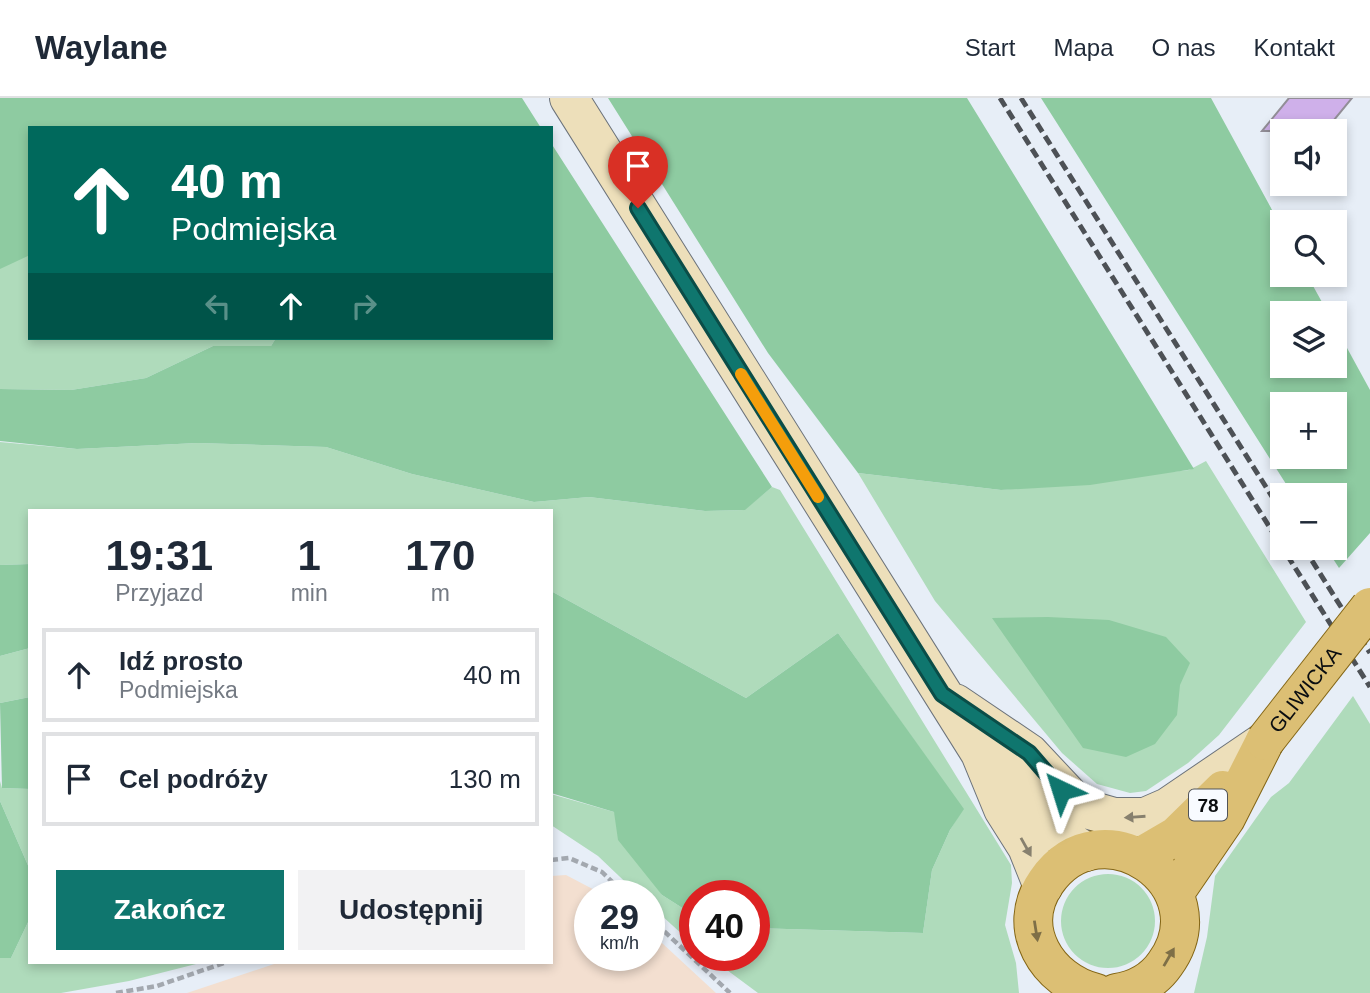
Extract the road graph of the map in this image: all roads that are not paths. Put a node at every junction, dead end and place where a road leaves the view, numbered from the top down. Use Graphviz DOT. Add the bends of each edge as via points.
graph roads {
  1 [pos="569,98"];
  2 [pos="1370,607"];
  3 [pos="942,694"];
  4 [pos="1265,741"];
  5 [pos="980,753"];
  6 [pos="1086,852"];
  7 [pos="1140,857"];
  8 [pos="1043,887"];
  9 [pos="1174,894"];
  10 [pos="1051,982"];
  11 [pos="1096,993"];
  12 [pos="1116,993"];
  1 -- 3 [label="street"];
  2 -- 4 [label="main road, GLIWICKA / 78, bridge"];
  4 -- 3 [label="street, one-way" via="1168,807 1145,817 1114,817 1073,801 1029,753"];
  3 -- 5 [label="street"];
  4 -- 7 [label="main road, GLIWICKA / 78" via="1193,822"];
  4 -- 9 [label="main road, GLIWICKA / 78" via="1226,818"];
  5 -- 6 [label="street" via="1026,794 1059,834"];
  5 -- 8 [label="street, one-way"];
  6 -- 7 [label="main road" via="1119,850"];
  6 -- 8 [label="main road" via="1061,866"];
  7 -- 9 [label="main road" via="1160,873"];
  8 -- 10 [label="main road, one-way" via="1035,909 1035,931"];
  12 -- 9 [label="main road, one-way" via="1143,985 1168,961 1179,928"];
  10 -- 11 [label="main road"];
}
